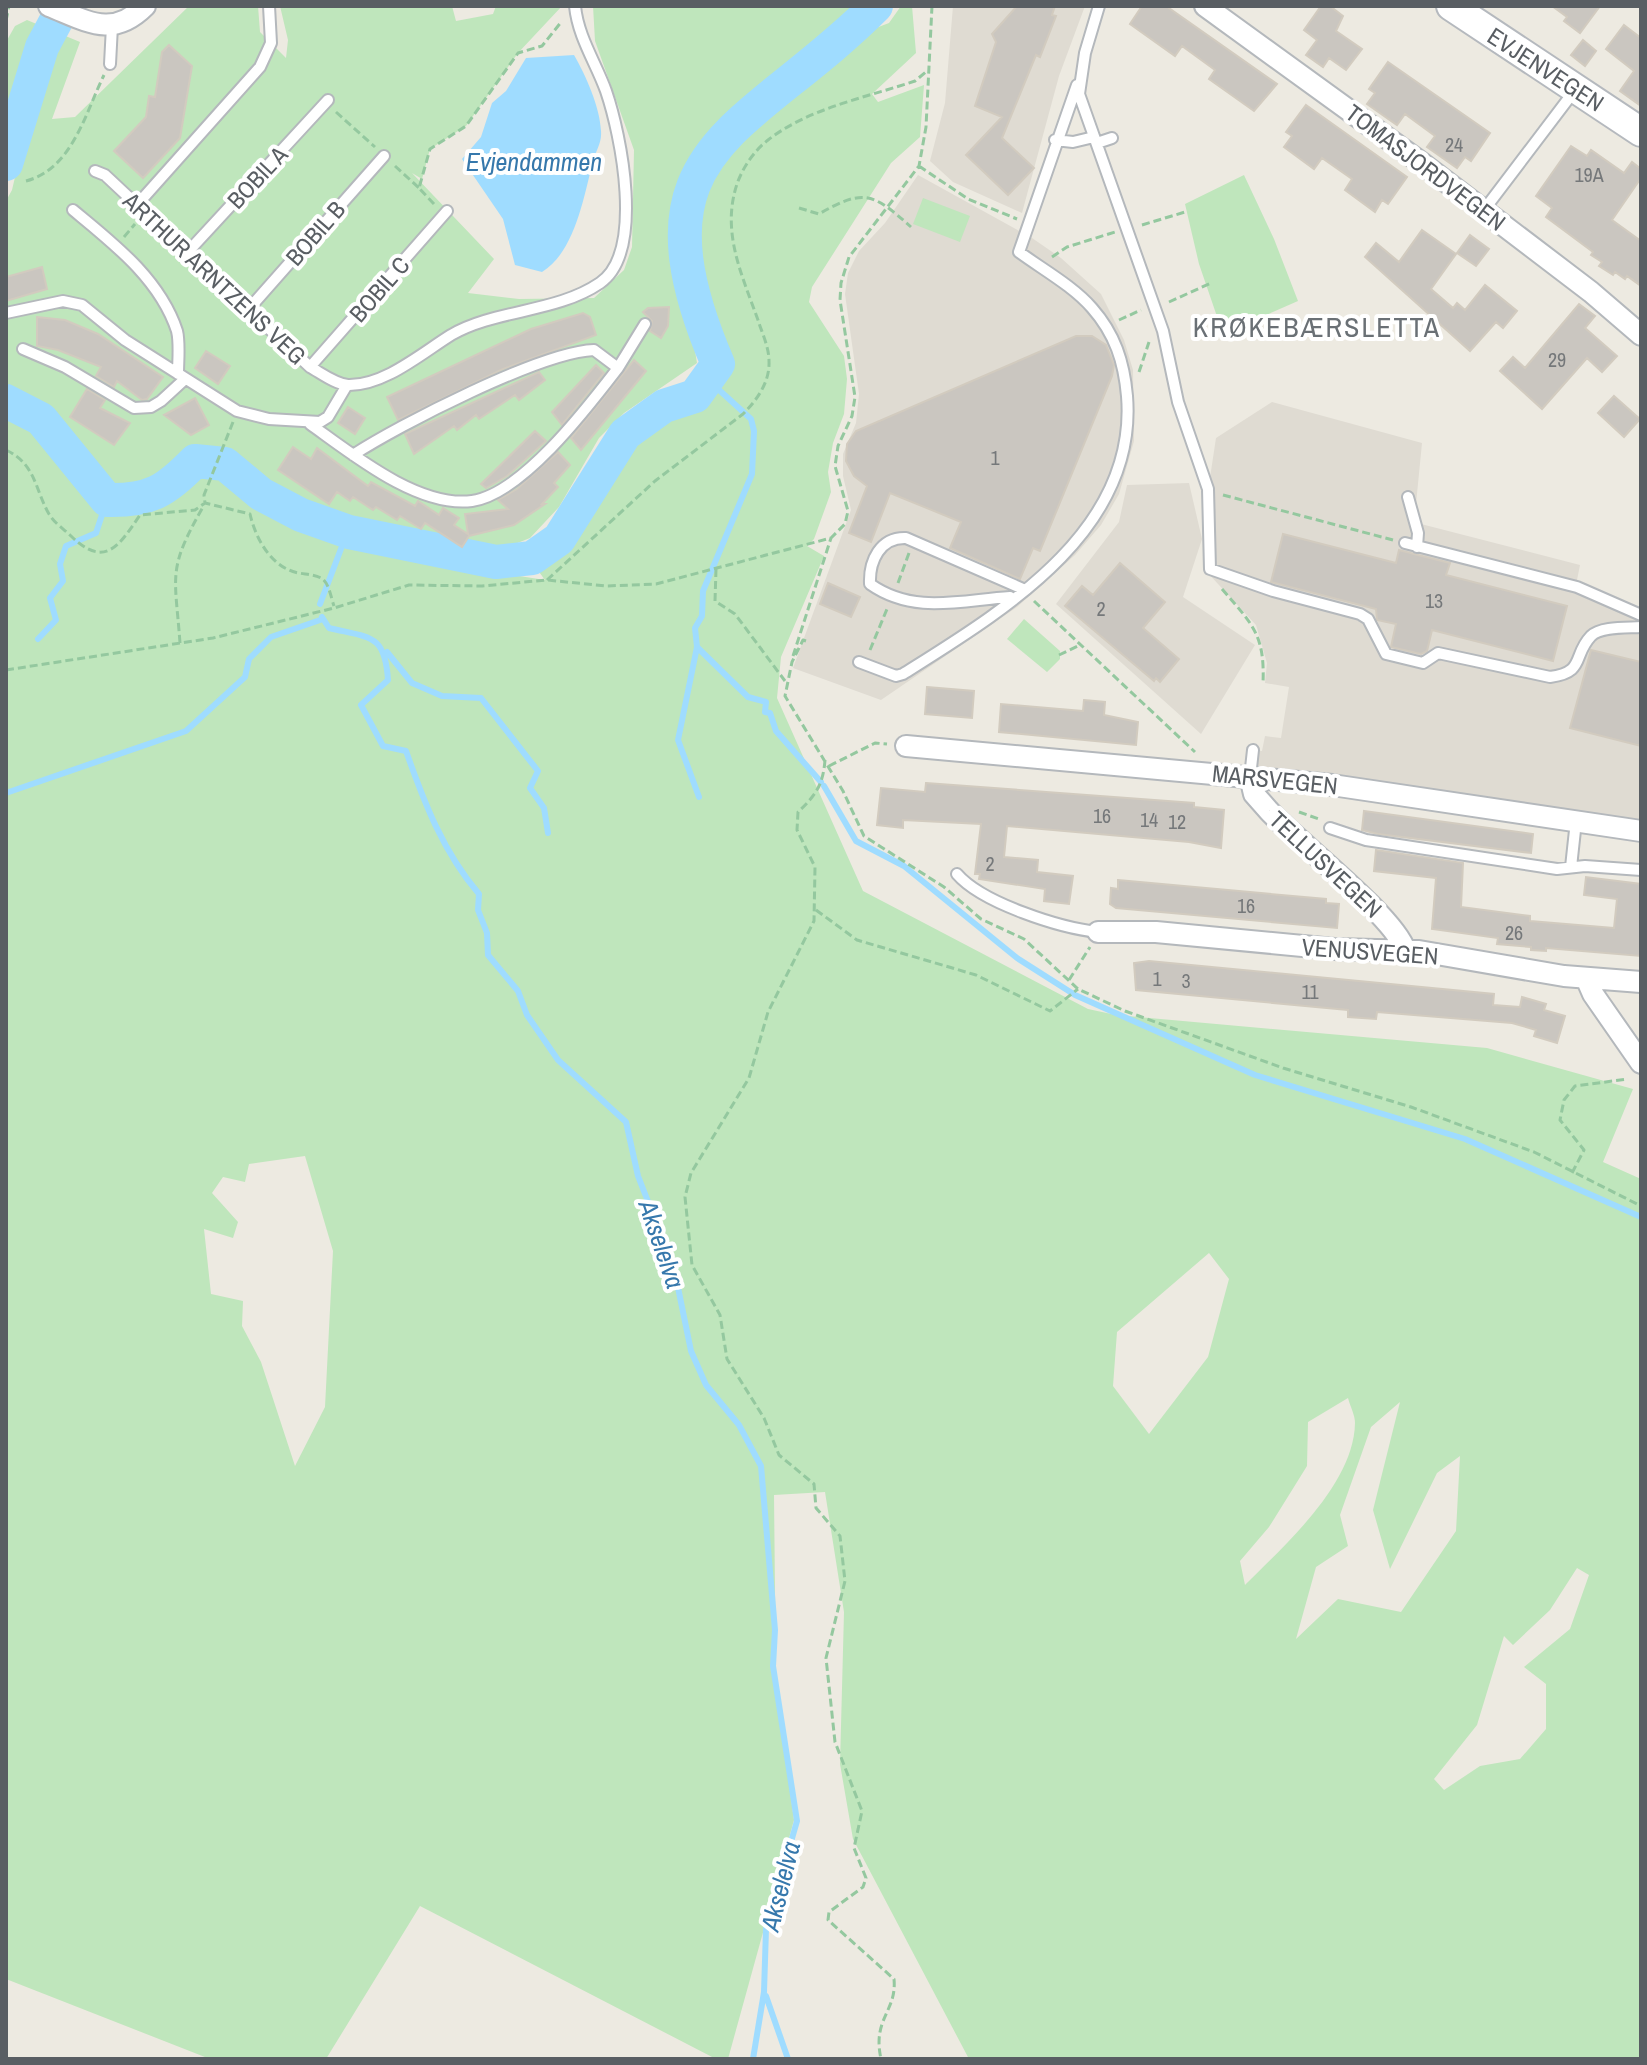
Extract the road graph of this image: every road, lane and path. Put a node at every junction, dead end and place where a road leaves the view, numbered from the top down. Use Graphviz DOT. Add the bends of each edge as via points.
graph roads {
  1 [pos="9,6"];
  2 [pos="49,6"];
  3 [pos="145,6"];
  4 [pos="269,6"];
  5 [pos="575,6"];
  6 [pos="932,6"];
  7 [pos="1099,6"];
  8 [pos="1205,6"];
  9 [pos="1451,6"];
  10 [pos="566,16"];
  11 [pos="6,21"];
  12 [pos="112,26"];
  13 [pos="110,64"];
  14 [pos="928,70"];
  15 [pos="1078,83"];
  16 [pos="1576,88"];
  17 [pos="328,100"];
  18 [pos="1641,132"];
  19 [pos="1112,138"];
  20 [pos="1055,140"];
  21 [pos="1095,140"];
  22 [pos="384,156"];
  23 [pos="919,166"];
  24 [pos="95,171"];
  25 [pos="26,181"];
  26 [pos="889,207"];
  27 [pos="799,208"];
  28 [pos="73,210"];
  29 [pos="140,210"];
  30 [pos="1484,210"];
  31 [pos="1185,212"];
  32 [pos="446,213"];
  33 [pos="1027,224"];
  34 [pos="911,227"];
  35 [pos="1126,229"];
  36 [pos="116,246"];
  37 [pos="186,254"];
  38 [pos="1041,268"];
  39 [pos="1211,283"];
  40 [pos="1154,307"];
  41 [pos="247,311"];
  42 [pos="6,313"];
  43 [pos="645,324"];
  44 [pos="1105,326"];
  45 [pos="1161,326"];
  46 [pos="1641,335"];
  47 [pos="23,349"];
  48 [pos="310,367"];
  49 [pos="618,368"];
  50 [pos="182,376"];
  51 [pos="347,385"];
  52 [pos="1126,387"];
  53 [pos="237,411"];
  54 [pos="310,424"];
  55 [pos="6,450"];
  56 [pos="353,455"];
  57 [pos="1208,489"];
  58 [pos="1408,497"];
  59 [pos="205,503"];
  60 [pos="831,538"];
  61 [pos="914,542"];
  62 [pos="1405,543"];
  63 [pos="1417,547"];
  64 [pos="716,569"];
  65 [pos="1210,569"];
  66 [pos="547,580"];
  67 [pos="1023,589"];
  68 [pos="1012,597"];
  69 [pos="892,598"];
  70 [pos="334,608"];
  71 [pos="886,612"];
  72 [pos="1641,615"];
  73 [pos="1641,627"];
  74 [pos="879,630"];
  75 [pos="885,633"];
  76 [pos="806,641"];
  77 [pos="180,643"];
  78 [pos="1080,645"];
  79 [pos="870,651"];
  80 [pos="1059,655"];
  81 [pos="792,662"];
  82 [pos="859,662"];
  83 [pos="6,670"];
  84 [pos="786,682"];
  85 [pos="1263,683"];
  86 [pos="906,746"];
  87 [pos="1253,750"];
  88 [pos="825,760"];
  89 [pos="829,766"];
  90 [pos="1218,773"];
  91 [pos="1250,777"];
  92 [pos="1576,819"];
  93 [pos="1330,828"];
  94 [pos="1641,831"];
  95 [pos="1571,867"];
  96 [pos="1641,870"];
  97 [pos="957,874"];
  98 [pos="815,909"];
  99 [pos="1096,932"];
  100 [pos="1405,950"];
  101 [pos="1586,978"];
  102 [pos="1069,980"];
  103 [pos="1641,982"];
  104 [pos="1078,989"];
  105 [pos="1641,1063"];
  106 [pos="1641,1077"];
  107 [pos="1572,1173"];
  108 [pos="1641,1206"];
  109 [pos="881,2059"];
  1 -- 11 [label="path"];
  2 -- 12 [label="street"];
  3 -- 12 [label="street"];
  4 -- 29 [label="lane" via="271,43 260,67"];
  5 -- 51 [label="lane" via="576,23 606,91 620,141 626,226 615,268 576,296 457,332 378,379"];
  6 -- 14 [label="path"];
  7 -- 15 [label="lane"];
  8 -- 30 [label="street, TOMASJORDVEGEN"];
  9 -- 16 [label="street, EVJENVEGEN"];
  10 -- 32 [label="path" via="542,46 518,53 466,126 430,149 419,188"];
  12 -- 13 [label="lane"];
  13 -- 25 [label="path" via="65,156"];
  14 -- 23 [label="path"];
  14 -- 66 [label="path" via="915,81 799,121 767,141 743,168 730,213 732,244 768,350 767,378 743,414 655,481"];
  15 -- 20 [label="lane"];
  15 -- 21 [label="lane"];
  16 -- 18 [label="street, EVJENVEGEN"];
  16 -- 30 [label="lane"];
  17 -- 37 [label="lane, BOBIL A"];
  19 -- 21 [label="lane"];
  20 -- 21 [label="lane"];
  20 -- 33 [label="lane"];
  21 -- 35 [label="lane" via="1124,208"];
  22 -- 41 [label="lane, BOBIL B"];
  23 -- 26 [label="path"];
  23 -- 33 [label="path" via="968,199"];
  24 -- 29 [label="lane, ARTHUR ARNTZENS VEG"];
  26 -- 27 [label="path" via="862,195 819,214"];
  26 -- 34 [label="path"];
  26 -- 60 [label="path" via="849,257 841,283 855,397 835,466 848,511 845,524"];
  28 -- 36 [label="lane"];
  29 -- 36 [label="path"];
  29 -- 37 [label="lane, ARTHUR ARNTZENS VEG"];
  30 -- 46 [label="street, TOMASJORDVEGEN"];
  31 -- 35 [label="path"];
  32 -- 48 [label="lane, BOBIL C"];
  33 -- 38 [label="lane" via="1019,252"];
  35 -- 38 [label="path" via="1067,247"];
  35 -- 40 [label="lane"];
  36 -- 50 [label="lane" via="135,263 177,332"];
  37 -- 41 [label="lane, ARTHUR ARNTZENS VEG"];
  38 -- 44 [label="lane" via="1091,306"];
  39 -- 40 [label="path"];
  40 -- 44 [label="path"];
  40 -- 45 [label="lane"];
  41 -- 48 [label="lane, ARTHUR ARNTZENS VEG"];
  42 -- 50 [label="lane" via="63,301 82,305"];
  43 -- 49 [label="lane"];
  44 -- 52 [label="lane" via="1124,363"];
  45 -- 52 [label="path" via="1153,333 1138,375"];
  45 -- 57 [label="lane" via="1176,395"];
  47 -- 50 [label="lane" via="134,408 161,401"];
  48 -- 51 [label="lane, ARTHUR ARNTZENS VEG"];
  49 -- 56 [label="lane" via="594,350 559,357 462,398"];
  49 -- 56 [label="lane" via="548,449 489,497 466,501 426,495"];
  50 -- 53 [label="lane"];
  51 -- 54 [label="lane" via="328,417"];
  52 -- 67 [label="lane" via="1127,434 1111,490 1077,542"];
  53 -- 54 [label="lane"];
  53 -- 59 [label="path"];
  54 -- 56 [label="lane"];
  55 -- 59 [label="path" via="37,479 52,519 86,551 115,548 140,515 195,510"];
  57 -- 62 [label="path"];
  57 -- 65 [label="lane"];
  58 -- 63 [label="lane"];
  59 -- 70 [label="path" via="250,514 255,532 276,561 288,570 320,577"];
  59 -- 77 [label="path" via="185,539 173,577"];
  60 -- 64 [label="path"];
  60 -- 81 [label="path"];
  61 -- 67 [label="lane"];
  61 -- 69 [label="path"];
  61 -- 69 [label="lane" via="894,538 872,562 870,584"];
  62 -- 63 [label="lane"];
  63 -- 72 [label="lane" via="1577,587"];
  64 -- 66 [label="path" via="656,584"];
  64 -- 84 [label="path" via="715,601 735,614"];
  65 -- 73 [label="lane" via="1360,614 1386,654 1423,663 1438,653 1550,677 1567,675 1579,663 1590,637"];
  65 -- 85 [label="path" via="1257,631"];
  66 -- 70 [label="path" via="409,585"];
  67 -- 68 [label="lane"];
  67 -- 78 [label="path"];
  68 -- 69 [label="lane" via="933,605"];
  68 -- 82 [label="lane" via="924,652 896,676"];
  70 -- 77 [label="path"];
  71 -- 74 [label="path"];
  74 -- 75 [label="path"];
  74 -- 79 [label="path"];
  76 -- 81 [label="path"];
  77 -- 83 [label="path"];
  78 -- 80 [label="path"];
  78 -- 90 [label="path"];
  81 -- 84 [label="path"];
  84 -- 88 [label="path" via="787,702"];
  86 -- 89 [label="path" via="875,743"];
  86 -- 90 [label="street, MARSVEGEN"];
  87 -- 91 [label="lane"];
  88 -- 89 [label="path"];
  88 -- 98 [label="path" via="818,793 798,812 797,830 815,867"];
  89 -- 102 [label="path" via="855,822 873,844 924,873 981,919 1024,939"];
  90 -- 91 [label="street, MARSVEGEN"];
  91 -- 92 [label="street, MARSVEGEN"];
  91 -- 100 [label="street, TELLUSVEGEN" via="1254,794 1269,811 1378,913 1400,936"];
  92 -- 94 [label="street, MARSVEGEN"];
  92 -- 95 [label="lane"];
  93 -- 95 [label="lane" via="1366,840"];
  95 -- 96 [label="lane"];
  97 -- 99 [label="lane" via="979,893"];
  98 -- 104 [label="path" via="857,940 976,975 1050,1011"];
  98 -- 109 [label="path" via="814,921 768,1012 749,1078 691,1173 685,1197 692,1265 720,1315 727,1359 764,1418 779,1455 814,1484 816,1508 840,1536 845,1581 826,1658 835,1742 862,1811 854,1848 866,1878 863,1887 829,1912 828,1920 894,1979 895,1991 876,2035"];
  99 -- 100 [label="street, VENUSVEGEN"];
  99 -- 102 [label="path"];
  100 -- 101 [label="street, VENUSVEGEN"];
  101 -- 103 [label="street, VENUSVEGEN"];
  101 -- 105 [label="street"];
  102 -- 104 [label="path"];
  104 -- 107 [label="path" via="1283,1068 1534,1152"];
  106 -- 107 [label="path" via="1575,1086 1564,1100 1560,1120 1584,1150"];
  107 -- 108 [label="path"];
}
